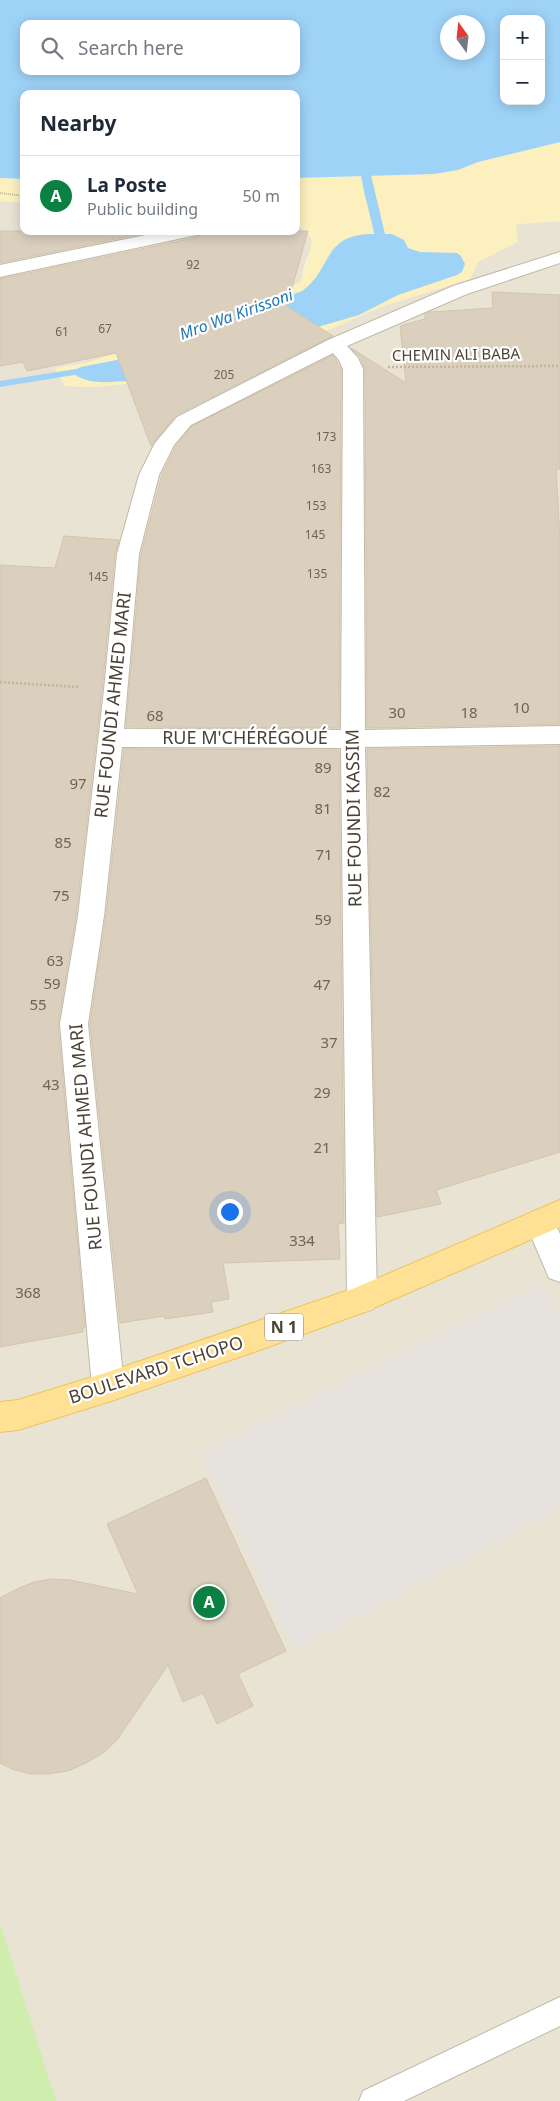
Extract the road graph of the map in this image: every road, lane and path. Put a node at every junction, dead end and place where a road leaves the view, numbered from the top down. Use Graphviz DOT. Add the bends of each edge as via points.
graph roads {
  1 [pos="0,194"];
  2 [pos="20,196"];
  3 [pos="173,235"];
  4 [pos="560,257"];
  5 [pos="537,264"];
  6 [pos="0,271"];
  7 [pos="560,277"];
  8 [pos="335,344"];
  9 [pos="560,366"];
  10 [pos="353,370"];
  11 [pos="0,682"];
  12 [pos="116,690"];
  13 [pos="560,735"];
  14 [pos="110,738"];
  15 [pos="353,739"];
  16 [pos="550,1217"];
  17 [pos="560,1268"];
  18 [pos="362,1299"];
  19 [pos="108,1387"];
  20 [pos="0,1417"];
  21 [pos="560,2011"];
  22 [pos="373,2101"];
  1 -- 2 [label="path"];
  3 -- 6 [label="street"];
  4 -- 5 [label="street, RUE FOUNDI AHMED MARI"];
  5 -- 7 [label="street"];
  5 -- 8 [label="street, RUE FOUNDI AHMED MARI" via="460,290"];
  8 -- 10 [label="street" via="348,358"];
  8 -- 12 [label="street, RUE FOUNDI AHMED MARI" via="184,421 165,443 149,475 128,554"];
  9 -- 10 [label="path, CHEMIN ALI BABA" via="375,367"];
  10 -- 15 [label="street, RUE FOUNDI KASSIM"];
  11 -- 12 [label="path"];
  12 -- 14 [label="street, RUE FOUNDI AHMED MARI"];
  13 -- 15 [label="street, RUE M'CHÉRÉGOUÉ"];
  14 -- 15 [label="street, RUE M'CHÉRÉGOUÉ"];
  14 -- 19 [label="street, RUE FOUNDI AHMED MARI" via="91,916 74,1024"];
  15 -- 18 [label="street, RUE FOUNDI KASSIM"];
  16 -- 17 [label="street"];
  16 -- 18 [label="main road, BOULEVARD TCHOPO / N 1"];
  18 -- 19 [label="main road, BOULEVARD TCHOPO / N 1"];
  19 -- 20 [label="main road, BOULEVARD TCHOPO / N 1" via="18,1415"];
  21 -- 22 [label="lane"];
}
